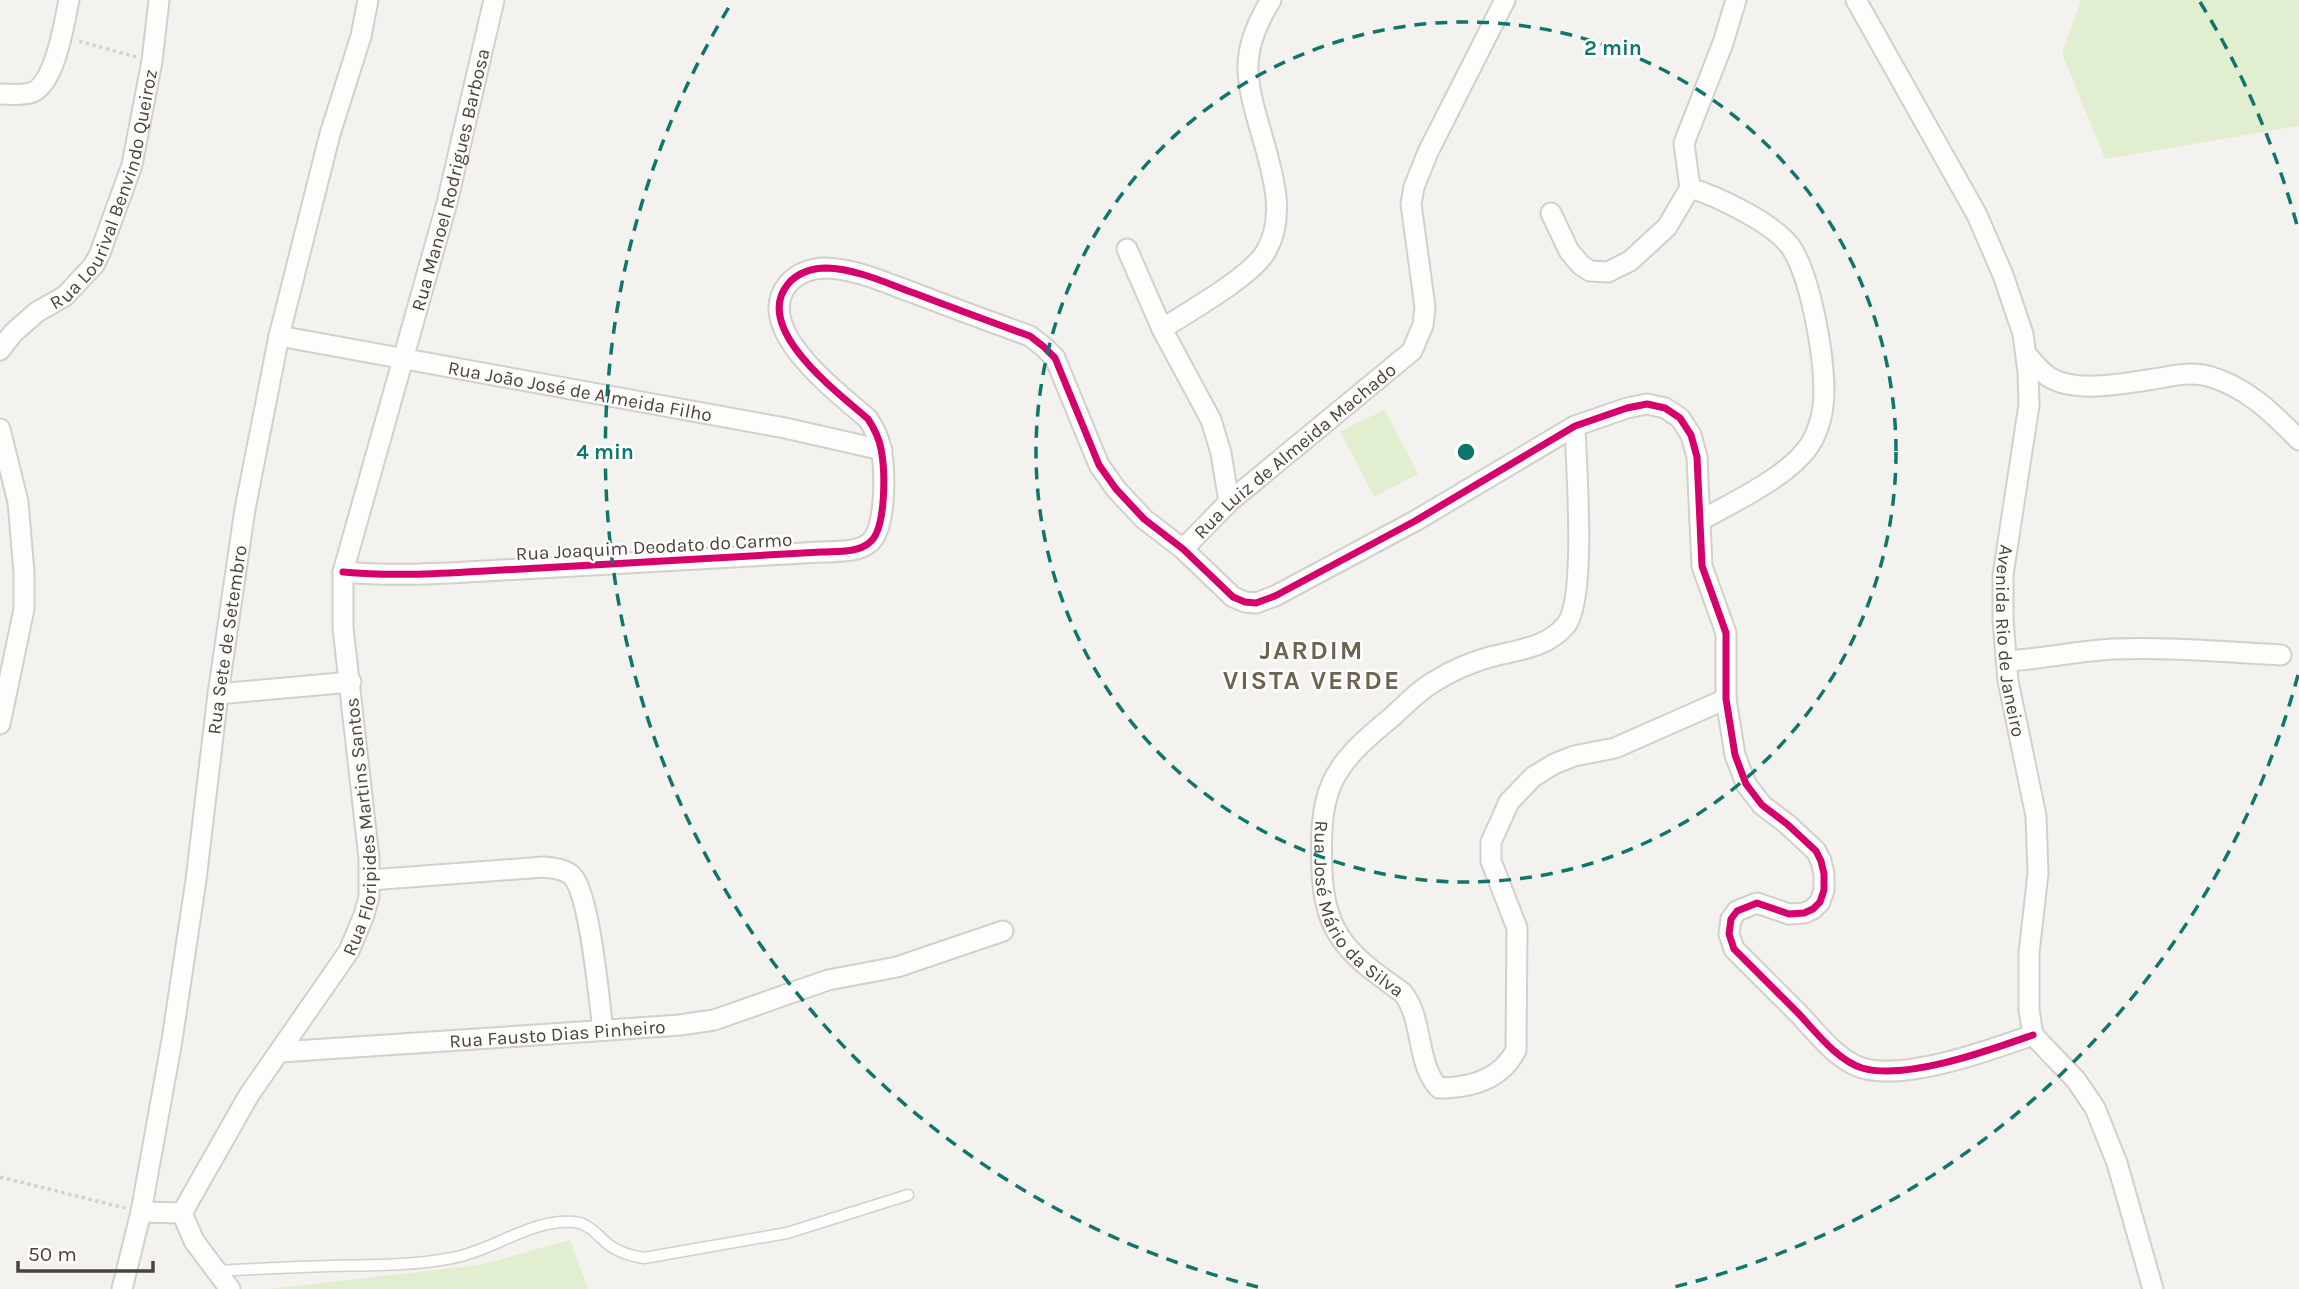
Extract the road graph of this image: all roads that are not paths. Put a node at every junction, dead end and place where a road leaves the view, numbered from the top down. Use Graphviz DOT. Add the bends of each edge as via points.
graph roads {
  1 [pos="69,0"];
  2 [pos="159,0"];
  3 [pos="368,0"];
  4 [pos="494,0"];
  5 [pos="1271,0"];
  6 [pos="1505,0"];
  7 [pos="1737,0"];
  8 [pos="1856,0"];
  9 [pos="0,94"];
  10 [pos="1690,188"];
  11 [pos="1551,213"];
  12 [pos="1127,249"];
  13 [pos="1162,329"];
  14 [pos="279,336"];
  15 [pos="0,350"];
  16 [pos="2026,354"];
  17 [pos="404,358"];
  18 [pos="1575,426"];
  19 [pos="0,429"];
  20 [pos="2299,440"];
  21 [pos="882,450"];
  22 [pos="1229,502"];
  23 [pos="1700,522"];
  24 [pos="1183,549"];
  25 [pos="343,572"];
  26 [pos="2281,655"];
  27 [pos="2006,661"];
  28 [pos="351,682"];
  29 [pos="218,694"];
  30 [pos="1726,699"];
  31 [pos="0,724"];
  32 [pos="370,880"];
  33 [pos="1003,931"];
  34 [pos="603,1030"];
  35 [pos="2033,1035"];
  36 [pos="280,1052"];
  37 [pos="908,1195"];
  38 [pos="141,1212"];
  39 [pos="182,1213"];
  40 [pos="216,1271"];
  41 [pos="122,1289"];
  42 [pos="230,1289"];
  43 [pos="2153,1289"];
  1 -- 9 [label="street" via="52,68 41,85 20,95"];
  2 -- 15 [label="street, Rua Lourival Benvindo Queiroz" via="132,165 100,253 65,296 37,312"];
  3 -- 14 [label="street, Rua Sete de Setembro"];
  4 -- 17 [label="street, Rua Manoel Rodrigues Barbosa" via="447,203"];
  5 -- 13 [label="street" via="1255,33 1248,71 1275,187 1275,232 1253,267"];
  6 -- 22 [label="street, Rua Luiz de Almeida Machado" via="1414,187 1411,204 1425,307 1412,351"];
  7 -- 10 [label="street" via="1684,143"];
  8 -- 16 [label="street, Avenida Rio de Janeiro" via="1978,215 2003,275"];
  10 -- 11 [label="street" via="1667,227 1629,261 1608,272 1590,271 1581,265"];
  10 -- 23 [label="street" via="1752,215 1790,246 1810,293 1824,385 1824,408 1810,444 1797,460"];
  12 -- 13 [label="street"];
  13 -- 22 [label="street" via="1211,420"];
  14 -- 17 [label="street, Rua João José de Almeida Filho"];
  14 -- 29 [label="street, Rua Sete de Setembro" via="245,509"];
  16 -- 20 [label="street" via="2046,376 2061,384 2092,386 2205,375 2257,400"];
  16 -- 27 [label="street, Avenida Rio de Janeiro" via="2029,405 2003,575"];
  17 -- 21 [label="street, Rua João José de Almeida Filho"];
  17 -- 25 [label="street, Rua Floripides Martins Santos"];
  18 -- 23 [label="street" via="1647,404 1680,418 1692,435 1697,457"];
  18 -- 24 [label="street" via="1415,521 1256,603 1233,597"];
  18 -- 30 [label="street, Rua José Mário da Silva" via="1577,588 1567,624 1530,649 1490,657 1436,680 1346,760 1332,783 1324,810 1321,850 1327,911 1354,956 1409,1001 1428,1070 1439,1088 1485,1081 1511,1060 1516,1050 1517,928 1491,861 1491,842 1509,802 1533,777 1554,764 1615,748"];
  19 -- 31 [label="street" via="18,502 24,610"];
  21 -- 24 [label="street, Rua Luiz de Almeida Machado" via="869,419 792,345 780,306 784,289 794,277 826,268 864,275 1030,337 1055,358 1099,465 1116,489 1144,519"];
  21 -- 25 [label="street, Rua Joaquim Deodato do Carmo" via="879,530 869,543 854,549 411,575"];
  22 -- 24 [label="street, Rua Luiz de Almeida Machado"];
  23 -- 30 [label="street" via="1702,566 1726,633"];
  25 -- 28 [label="street, Rua Floripides Martins Santos" via="343,628"];
  26 -- 27 [label="street" via="2115,649"];
  27 -- 35 [label="street, Avenida Rio de Janeiro" via="2036,816 2038,873 2029,953"];
  28 -- 29 [label="street"];
  28 -- 32 [label="street, Rua Floripides Martins Santos"];
  29 -- 38 [label="street, Rua Sete de Setembro" via="194,894"];
  30 -- 35 [label="street" via="1735,755 1746,784 1762,805 1816,852 1824,874 1819,902 1804,913 1789,914 1757,903 1737,911 1729,934 1734,948 1818,1034 1861,1068 1900,1072 1923,1068"];
  32 -- 34 [label="street" via="544,867 572,875 587,916"];
  32 -- 36 [label="street, Rua Floripides Martins Santos" via="365,915 349,951"];
  33 -- 34 [label="street, Rua Fausto Dias Pinheiro" via="897,967 828,980 714,1020"];
  34 -- 36 [label="street, Rua Fausto Dias Pinheiro"];
  35 -- 43 [label="street" via="2077,1080 2095,1108 2117,1163"];
  36 -- 39 [label="street, Rua Floripides Martins Santos" via="249,1095"];
  37 -- 40 [label="lane" via="787,1233 644,1258 626,1256 579,1222 561,1221 454,1258 404,1265"];
  38 -- 39 [label="street"];
  38 -- 41 [label="street, Rua Sete de Setembro"];
  39 -- 40 [label="street" via="194,1241"];
  40 -- 42 [label="street"];
}
